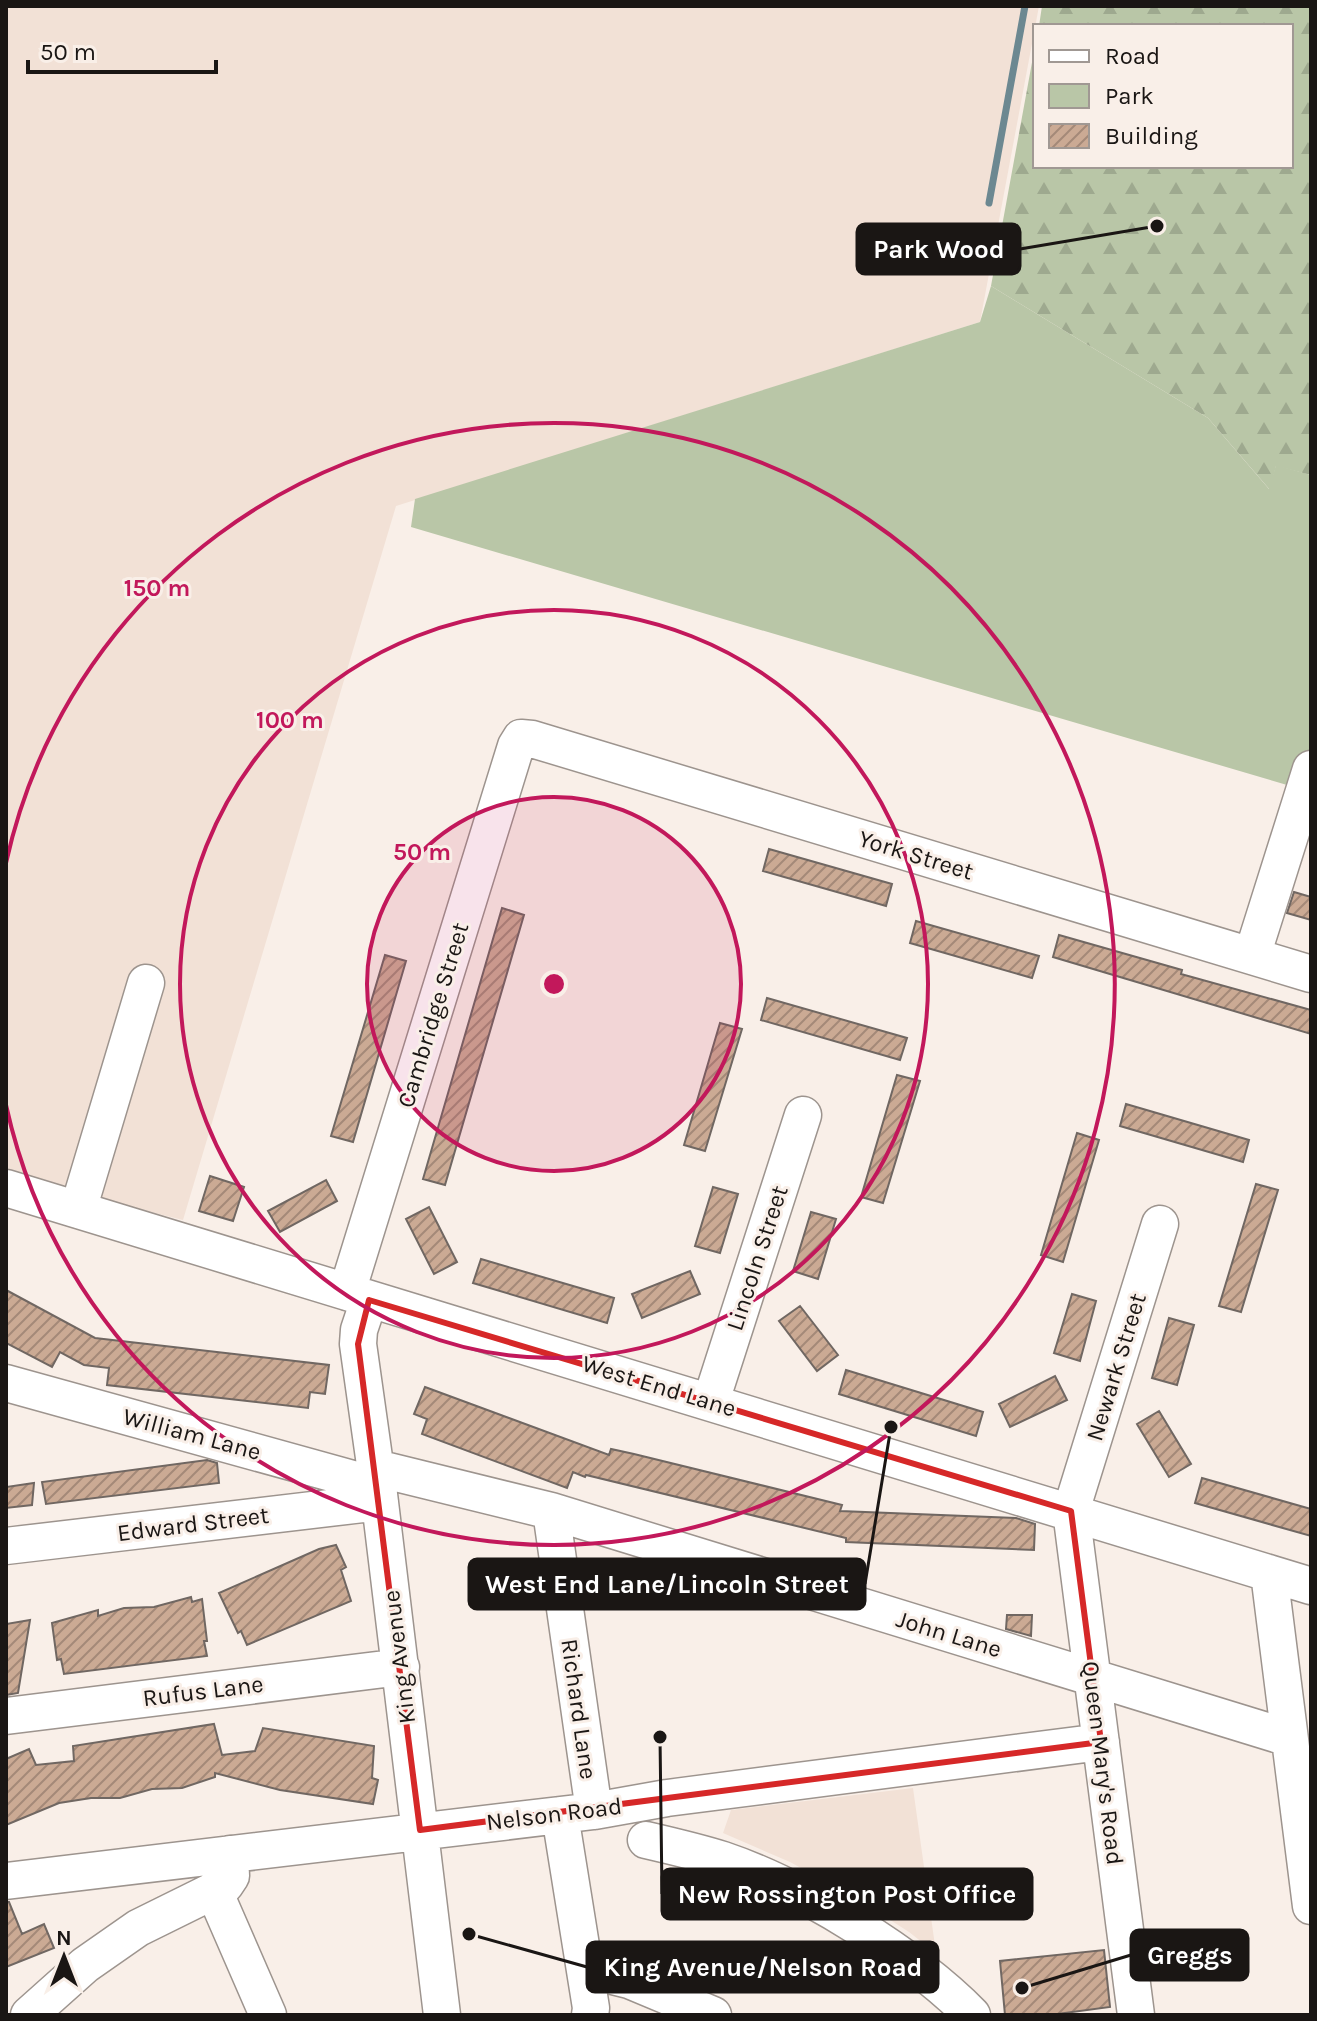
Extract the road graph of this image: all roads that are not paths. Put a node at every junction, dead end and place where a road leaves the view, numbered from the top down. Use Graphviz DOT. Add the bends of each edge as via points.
graph roads {
  1 [pos="521,738"];
  2 [pos="1311,769"];
  3 [pos="1252,956"];
  4 [pos="1311,974"];
  5 [pos="146,983"];
  6 [pos="803,1115"];
  7 [pos="6,1188"];
  8 [pos="78,1210"];
  9 [pos="1160,1224"];
  10 [pos="358,1296"];
  11 [pos="6,1383"];
  12 [pos="711,1401"];
  13 [pos="378,1485"];
  14 [pos="551,1511"];
  15 [pos="1071,1511"];
  16 [pos="6,1546"];
  17 [pos="1269,1573"];
  18 [pos="1311,1586"];
  19 [pos="401,1667"];
  20 [pos="1092,1678"];
  21 [pos="6,1716"];
  22 [pos="1289,1738"];
  23 [pos="1101,1742"];
  24 [pos="577,1813"];
  25 [pos="420,1830"];
  26 [pos="646,1840"];
  27 [pos="230,1854"];
  28 [pos="6,1881"];
  29 [pos="214,1891"];
  30 [pos="1311,1906"];
  31 [pos="585,1969"];
  32 [pos="29,2015"];
  33 [pos="268,2015"];
  34 [pos="442,2015"];
  35 [pos="590,2015"];
  36 [pos="713,2015"];
  37 [pos="972,2015"];
  38 [pos="1136,2015"];
  1 -- 3 [label="street, York Street"];
  1 -- 10 [label="street, Cambridge Street"];
  2 -- 3 [label="street"];
  3 -- 4 [label="street, York Street"];
  5 -- 8 [label="street"];
  6 -- 12 [label="street, Lincoln Street"];
  7 -- 8 [label="street, West End Lane"];
  8 -- 10 [label="street, West End Lane"];
  9 -- 15 [label="street, Newark Street"];
  10 -- 12 [label="street, West End Lane"];
  10 -- 13 [label="street, King Avenue" via="358,1344"];
  11 -- 13 [label="street, William Lane"];
  12 -- 15 [label="street, West End Lane"];
  13 -- 14 [label="street, John Lane"];
  13 -- 16 [label="street, Edward Street"];
  13 -- 19 [label="street, King Avenue"];
  14 -- 20 [label="street, John Lane"];
  14 -- 24 [label="street, Richard Lane"];
  15 -- 17 [label="street, West End Lane"];
  15 -- 20 [label="street, Queen Mary's Road"];
  17 -- 18 [label="street, West End Lane"];
  17 -- 22 [label="street"];
  19 -- 21 [label="street, Rufus Lane"];
  19 -- 25 [label="street, King Avenue"];
  20 -- 22 [label="street, John Lane"];
  20 -- 23 [label="street, Queen Mary's Road"];
  22 -- 30 [label="street"];
  23 -- 24 [label="street, Nelson Road"];
  23 -- 38 [label="street, Queen Mary's Road"];
  24 -- 25 [label="street, Nelson Road"];
  24 -- 31 [label="street, Richard Lane"];
  25 -- 27 [label="street, Nelson Road"];
  25 -- 34 [label="street, King Avenue"];
  26 -- 37 [label="street" via="725,1861 779,1883 906,1959"];
  27 -- 28 [label="street, Nelson Road"];
  27 -- 29 [label="street" via="231,1876"];
  29 -- 32 [label="street" via="138,1928 85,1965"];
  29 -- 33 [label="street"];
  31 -- 35 [label="street, Richard Lane"];
  31 -- 36 [label="street" via="629,1980"];
}
